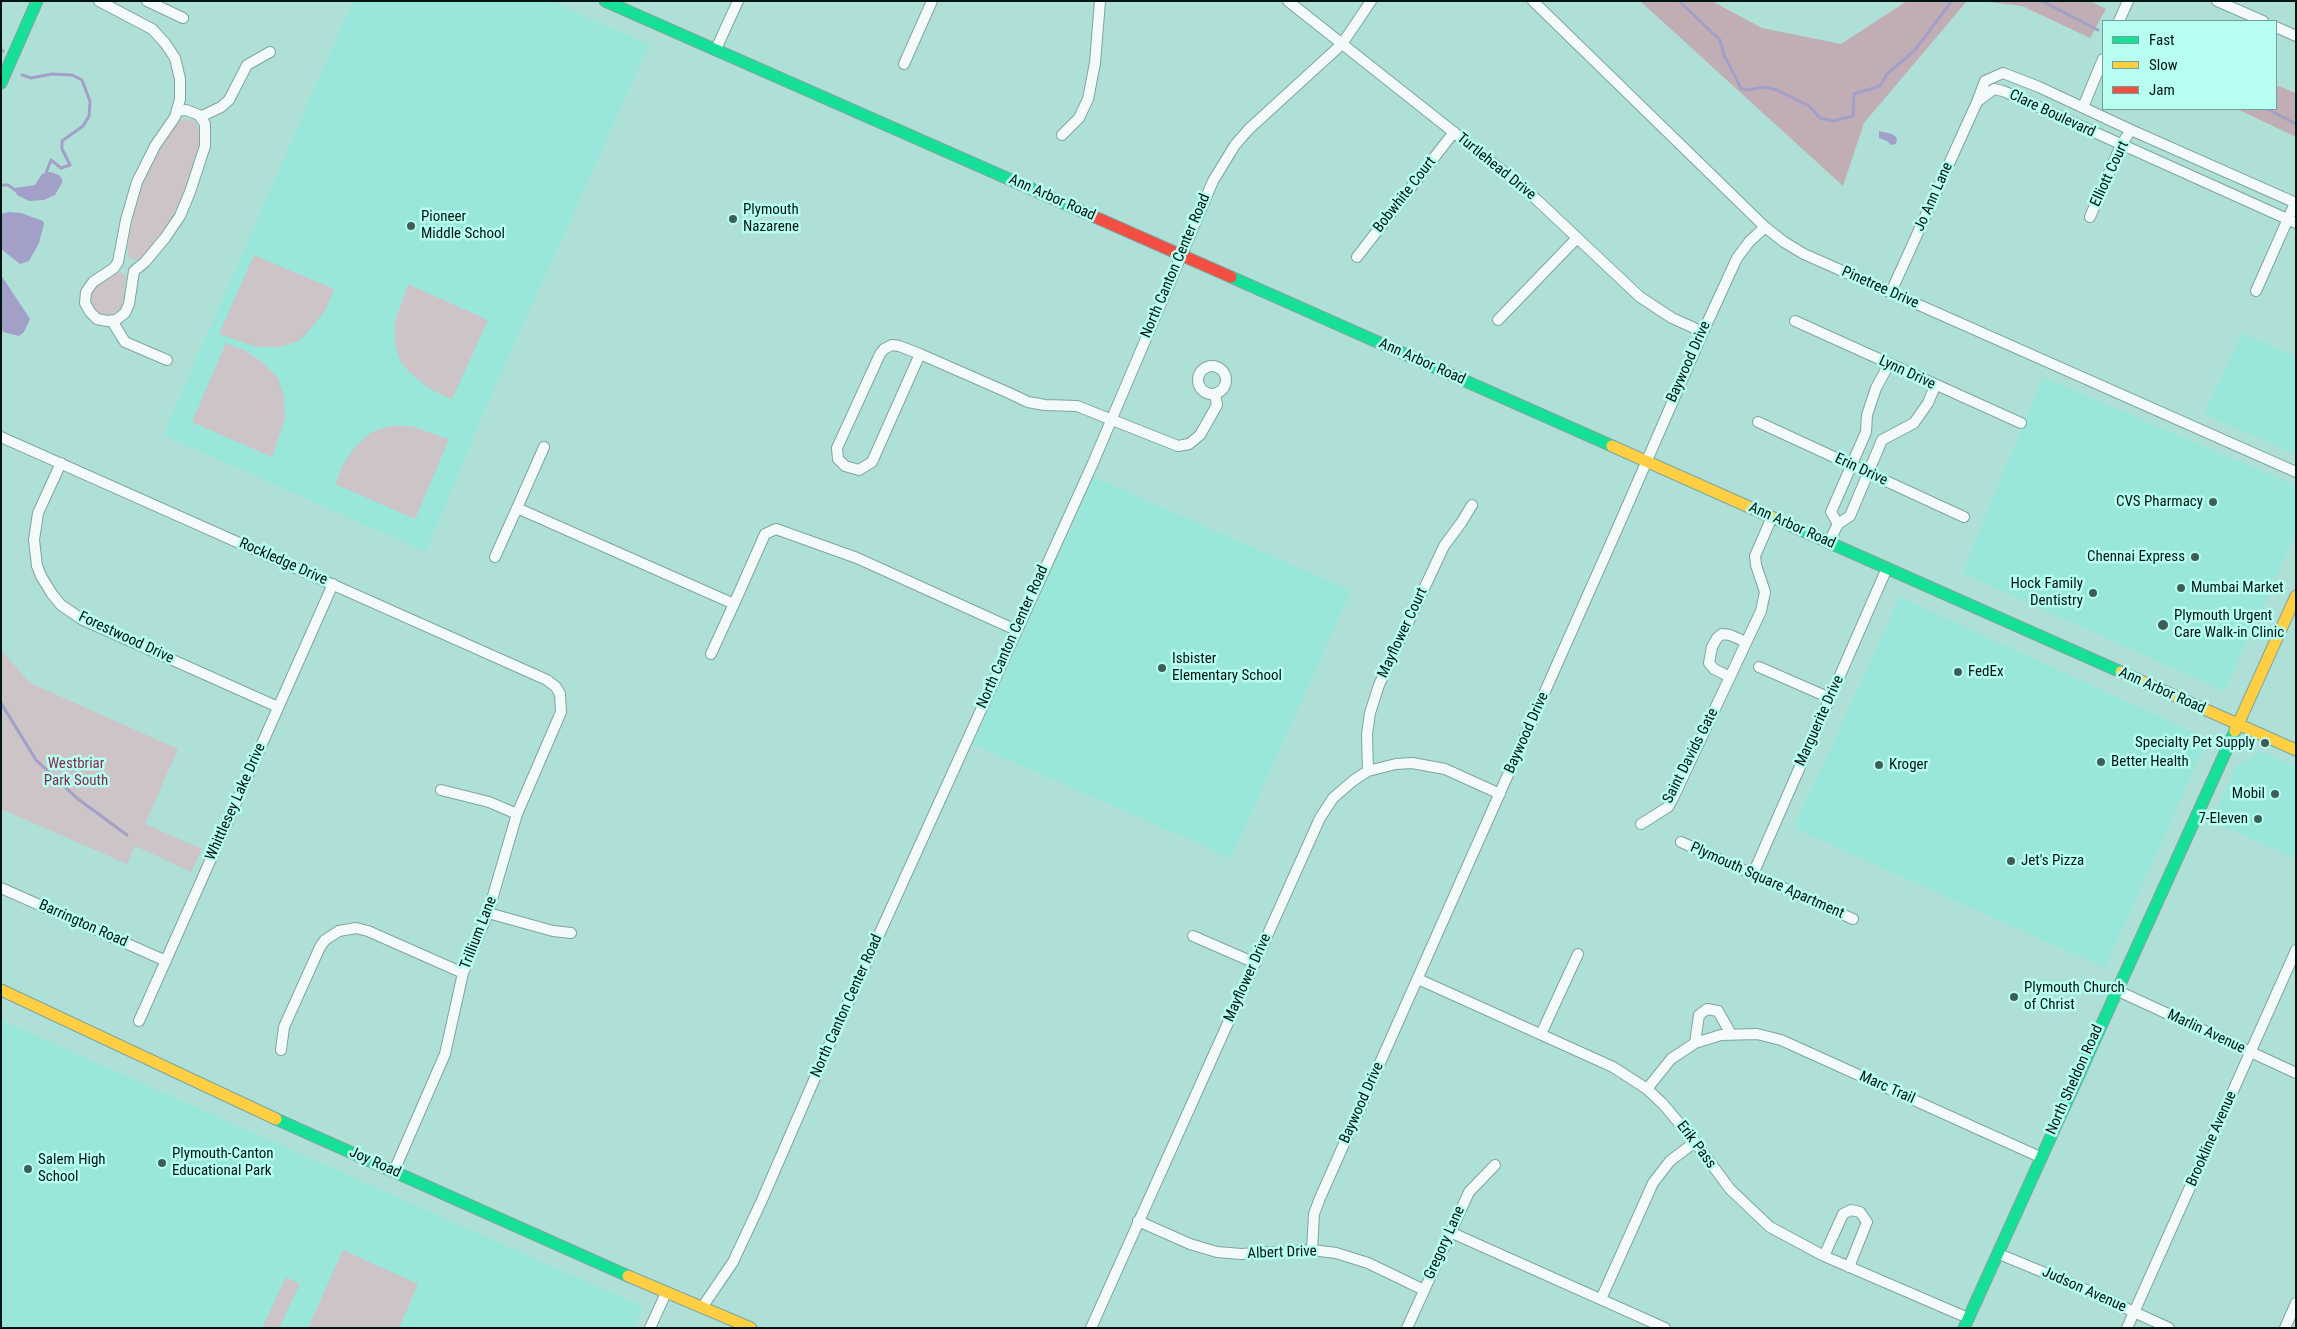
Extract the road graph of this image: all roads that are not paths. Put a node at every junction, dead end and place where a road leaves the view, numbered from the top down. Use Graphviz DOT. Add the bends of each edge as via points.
graph roads {
  1 [pos="37,1"];
  2 [pos="99,1"];
  3 [pos="147,1"];
  4 [pos="605,1"];
  5 [pos="738,1"];
  6 [pos="932,1"];
  7 [pos="1100,1"];
  8 [pos="1288,1"];
  9 [pos="1371,1"];
  10 [pos="1533,1"];
  11 [pos="2128,1"];
  12 [pos="2217,1"];
  13 [pos="183,18"];
  14 [pos="2119,20"];
  15 [pos="2261,20"];
  16 [pos="2277,27"];
  17 [pos="2296,36"];
  18 [pos="1342,44"];
  19 [pos="716,49"];
  20 [pos="270,52"];
  21 [pos="2102,61"];
  22 [pos="904,64"];
  23 [pos="1,83"];
  24 [pos="1978,102"];
  25 [pos="2083,107"];
  26 [pos="176,111"];
  27 [pos="200,117"];
  28 [pos="2131,130"];
  29 [pos="1454,132"];
  30 [pos="1062,135"];
  31 [pos="2120,145"];
  32 [pos="2296,203"];
  33 [pos="2090,217"];
  34 [pos="2292,221"];
  35 [pos="1766,227"];
  36 [pos="1577,238"];
  37 [pos="1180,254"];
  38 [pos="1357,257"];
  39 [pos="118,262"];
  40 [pos="134,271"];
  41 [pos="2256,291"];
  42 [pos="1891,292"];
  43 [pos="1498,320"];
  44 [pos="112,321"];
  45 [pos="1795,321"];
  46 [pos="1703,332"];
  47 [pos="920,354"];
  48 [pos="167,360"];
  49 [pos="1889,364"];
  50 [pos="1934,386"];
  51 [pos="1215,394"];
  52 [pos="1111,418"];
  53 [pos="1758,422"];
  54 [pos="2021,424"];
  55 [pos="1866,432"];
  56 [pos="1,437"];
  57 [pos="1882,440"];
  58 [pos="544,447"];
  59 [pos="1646,461"];
  60 [pos="60,463"];
  61 [pos="1851,465"];
  62 [pos="2296,472"];
  63 [pos="1868,473"];
  64 [pos="1472,505"];
  65 [pos="517,508"];
  66 [pos="1772,517"];
  67 [pos="1964,517"];
  68 [pos="1838,524"];
  69 [pos="1829,542"];
  70 [pos="495,557"];
  71 [pos="1888,568"];
  72 [pos="334,584"];
  73 [pos="2296,596"];
  74 [pos="734,604"];
  75 [pos="1016,630"];
  76 [pos="1746,642"];
  77 [pos="711,654"];
  78 [pos="1759,667"];
  79 [pos="1730,677"];
  80 [pos="560,694"];
  81 [pos="1830,698"];
  82 [pos="278,707"];
  83 [pos="2238,725"];
  84 [pos="2296,750"];
  85 [pos="1368,772"];
  86 [pos="441,790"];
  87 [pos="1500,794"];
  88 [pos="517,814"];
  89 [pos="1641,824"];
  90 [pos="1681,842"];
  91 [pos="1753,874"];
  92 [pos="1,888"];
  93 [pos="488,913"];
  94 [pos="1853,919"];
  95 [pos="571,933"];
  96 [pos="1193,936"];
  97 [pos="2296,950"];
  98 [pos="1578,954"];
  99 [pos="166,961"];
  100 [pos="1255,963"];
  101 [pos="463,974"];
  102 [pos="1418,979"];
  103 [pos="1,990"];
  104 [pos="2116,990"];
  105 [pos="140,1021"];
  106 [pos="1542,1034"];
  107 [pos="1731,1034"];
  108 [pos="1695,1043"];
  109 [pos="281,1050"];
  110 [pos="2250,1052"];
  111 [pos="2296,1073"];
  112 [pos="1647,1089"];
  113 [pos="1695,1142"];
  114 [pos="2040,1157"];
  115 [pos="1495,1165"];
  116 [pos="394,1172"];
  117 [pos="1138,1221"];
  118 [pos="1450,1232"];
  119 [pos="1312,1250"];
  120 [pos="1999,1254"];
  121 [pos="1824,1256"];
  122 [pos="1849,1266"];
  123 [pos="1424,1290"];
  124 [pos="666,1294"];
  125 [pos="1601,1299"];
  126 [pos="2296,1303"];
  127 [pos="703,1306"];
  128 [pos="2134,1312"];
  129 [pos="1966,1323"];
  130 [pos="650,1328"];
  131 [pos="752,1328"];
  132 [pos="1091,1328"];
  133 [pos="1407,1328"];
  134 [pos="1665,1328"];
  135 [pos="2127,1328"];
  136 [pos="2168,1328"];
  137 [pos="2285,1328"];
  1 -- 23 [label="main road"];
  2 -- 26 [label="street" via="152,29 165,43 175,58 180,79"];
  3 -- 13 [label="street"];
  4 -- 19 [label="main road, Ann Arbor Road"];
  5 -- 19 [label="street"];
  6 -- 22 [label="street"];
  7 -- 30 [label="street" via="1095,63 1088,99 1079,118"];
  8 -- 18 [label="street, Turtlehead Drive"];
  9 -- 18 [label="street, North Canton Center Road"];
  10 -- 35 [label="street, Pinetree Drive"];
  11 -- 14 [label="street"];
  12 -- 15 [label="street"];
  16 -- 17 [label="street"];
  18 -- 29 [label="street, Turtlehead Drive"];
  18 -- 37 [label="street, North Canton Center Road" via="1235,145 1213,181"];
  19 -- 37 [label="main road, Ann Arbor Road"];
  20 -- 27 [label="street" via="247,64 230,100"];
  21 -- 25 [label="street"];
  24 -- 25 [label="street, Clare Boulevard" via="1985,81 2003,73"];
  24 -- 31 [label="street, Clare Boulevard" via="1994,89 2003,91"];
  24 -- 42 [label="street, Jo Ann Lane"];
  25 -- 28 [label="street, Clare Boulevard"];
  26 -- 27 [label="street" via="186,110"];
  26 -- 39 [label="street" via="137,182"];
  27 -- 40 [label="street" via="205,124 206,146 180,216 166,238"];
  28 -- 31 [label="street, Elliott Court"];
  28 -- 32 [label="street, Clare Boulevard"];
  29 -- 36 [label="street, Turtlehead Drive" via="1538,200"];
  29 -- 38 [label="street, Bobwhite Court"];
  31 -- 33 [label="street, Elliott Court"];
  31 -- 34 [label="street, Clare Boulevard"];
  32 -- 34 [label="street"];
  34 -- 41 [label="street"];
  35 -- 42 [label="street, Pinetree Drive" via="1804,254"];
  35 -- 46 [label="street, Baywood Drive" via="1737,258"];
  36 -- 43 [label="street"];
  36 -- 46 [label="street, Turtlehead Drive" via="1640,297 1672,318"];
  37 -- 52 [label="street, North Canton Center Road"];
  37 -- 59 [label="main road, Ann Arbor Road"];
  39 -- 40 [label="street"];
  39 -- 44 [label="street" via="93,282 86,292 85,303 90,312 97,319"];
  40 -- 44 [label="street" via="129,304 125,313"];
  42 -- 62 [label="street, Pinetree Drive"];
  44 -- 48 [label="street" via="125,342"];
  45 -- 49 [label="street, Lynn Drive"];
  46 -- 59 [label="street, Baywood Drive"];
  47 -- 47 [label="street" via="895,345 884,348 836,448 838,459 845,466 859,470 872,462"];
  47 -- 52 [label="street" via="1028,402 1045,406 1077,406"];
  49 -- 50 [label="street, Lynn Drive"];
  49 -- 55 [label="street" via="1876,388 1867,415"];
  50 -- 54 [label="street, Lynn Drive"];
  50 -- 57 [label="street" via="1928,403 1914,423"];
  51 -- 52 [label="street" via="1217,405 1208,422 1194,441 1185,445 1171,444"];
  52 -- 75 [label="street, North Canton Center Road"];
  53 -- 61 [label="street, Erin Drive"];
  55 -- 57 [label="street"];
  55 -- 61 [label="street"];
  56 -- 60 [label="street, Rockledge Drive"];
  57 -- 63 [label="street"];
  58 -- 65 [label="street"];
  59 -- 66 [label="main road, Ann Arbor Road"];
  59 -- 87 [label="street, Baywood Drive"];
  60 -- 72 [label="street, Rockledge Drive"];
  60 -- 82 [label="street, Forestwood Drive" via="38,513 34,540 37,566 56,600 83,620"];
  61 -- 63 [label="street, Erin Drive"];
  61 -- 68 [label="street" via="1831,512"];
  63 -- 67 [label="street, Erin Drive"];
  63 -- 68 [label="street" via="1850,516"];
  64 -- 85 [label="street, Mayflower Court" via="1444,546 1378,685 1367,734"];
  65 -- 70 [label="street"];
  65 -- 74 [label="street"];
  66 -- 69 [label="main road, Ann Arbor Road"];
  66 -- 76 [label="street, Saint Davids Gate" via="1755,556 1765,599"];
  68 -- 69 [label="street"];
  69 -- 71 [label="main road, Ann Arbor Road"];
  71 -- 81 [label="street, Marguerite Drive"];
  71 -- 83 [label="main road, Ann Arbor Road"];
  72 -- 80 [label="street, Rockledge Drive" via="547,680"];
  72 -- 82 [label="street, Whittlesey Lake Drive"];
  73 -- 83 [label="main road, North Sheldon Road"];
  74 -- 75 [label="street" via="765,534 776,529 857,558"];
  74 -- 77 [label="street"];
  75 -- 127 [label="street, North Canton Center Road" via="752,1221 733,1262"];
  76 -- 79 [label="street, Saint Davids Gate"];
  76 -- 79 [label="street" via="1722,634 1712,648 1708,660 1710,666"];
  78 -- 81 [label="street"];
  79 -- 89 [label="street, Saint Davids Gate" via="1668,807"];
  80 -- 88 [label="street, Trillium Lane" via="561,712"];
  81 -- 91 [label="street, Marguerite Drive"];
  82 -- 99 [label="street, Whittlesey Lake Drive"];
  83 -- 84 [label="main road, Ann Arbor Road"];
  83 -- 104 [label="main road, North Sheldon Road"];
  85 -- 87 [label="street, Mayflower Drive" via="1396,764 1426,764"];
  85 -- 100 [label="street, Mayflower Drive" via="1343,788 1323,812"];
  86 -- 88 [label="street" via="490,802"];
  87 -- 102 [label="street, Baywood Drive"];
  88 -- 93 [label="street, Trillium Lane"];
  90 -- 91 [label="street, Plymouth Square Apartment"];
  91 -- 94 [label="street, Plymouth Square Apartment"];
  92 -- 99 [label="street, Barrington Road"];
  93 -- 95 [label="street" via="552,931"];
  93 -- 101 [label="street, Trillium Lane"];
  96 -- 100 [label="street"];
  97 -- 110 [label="street, Brookline Avenue"];
  98 -- 106 [label="street"];
  99 -- 105 [label="street, Whittlesey Lake Drive"];
  100 -- 117 [label="street, Mayflower Drive"];
  101 -- 109 [label="street" via="368,931 356,928 339,931 320,946 284,1028"];
  101 -- 116 [label="street, Trillium Lane" via="445,1054"];
  102 -- 106 [label="street, Erik Pass"];
  102 -- 119 [label="street, Baywood Drive" via="1320,1198 1314,1214"];
  103 -- 116 [label="main road, Joy Road"];
  104 -- 110 [label="street, Marlin Avenue"];
  104 -- 114 [label="main road, North Sheldon Road"];
  106 -- 112 [label="street, Erik Pass" via="1612,1067"];
  107 -- 108 [label="street, Marc Trail"];
  107 -- 108 [label="street" via="1718,1011 1707,1009 1696,1022"];
  107 -- 114 [label="street, Marc Trail" via="1758,1034 1781,1040"];
  108 -- 112 [label="street, Marc Trail" via="1671,1059"];
  110 -- 111 [label="street, Marlin Avenue"];
  110 -- 128 [label="street, Brookline Avenue"];
  112 -- 113 [label="street, Erik Pass"];
  113 -- 121 [label="street, Erik Pass" via="1730,1189 1755,1215 1770,1227"];
  113 -- 125 [label="street" via="1670,1161 1653,1183"];
  114 -- 120 [label="main road, North Sheldon Road"];
  115 -- 118 [label="street, Gregory Lane" via="1469,1192"];
  116 -- 124 [label="main road, Joy Road"];
  117 -- 119 [label="street, Albert Drive" via="1217,1252 1241,1254"];
  117 -- 132 [label="street, Mayflower Drive"];
  118 -- 123 [label="street, Gregory Lane"];
  118 -- 125 [label="street"];
  119 -- 123 [label="street, Albert Drive" via="1361,1260"];
  120 -- 128 [label="street, Judson Avenue"];
  120 -- 129 [label="main road, North Sheldon Road"];
  121 -- 122 [label="street, Erik Pass"];
  121 -- 122 [label="street" via="1843,1214 1851,1210 1860,1212 1867,1222"];
  122 -- 129 [label="street, Erik Pass"];
  123 -- 133 [label="street, Gregory Lane"];
  124 -- 127 [label="main road, Joy Road"];
  124 -- 130 [label="street"];
  125 -- 134 [label="street"];
  126 -- 137 [label="street"];
  127 -- 131 [label="main road, Joy Road"];
  128 -- 135 [label="street, Brookline Avenue"];
  128 -- 136 [label="street, Judson Avenue"];
}
